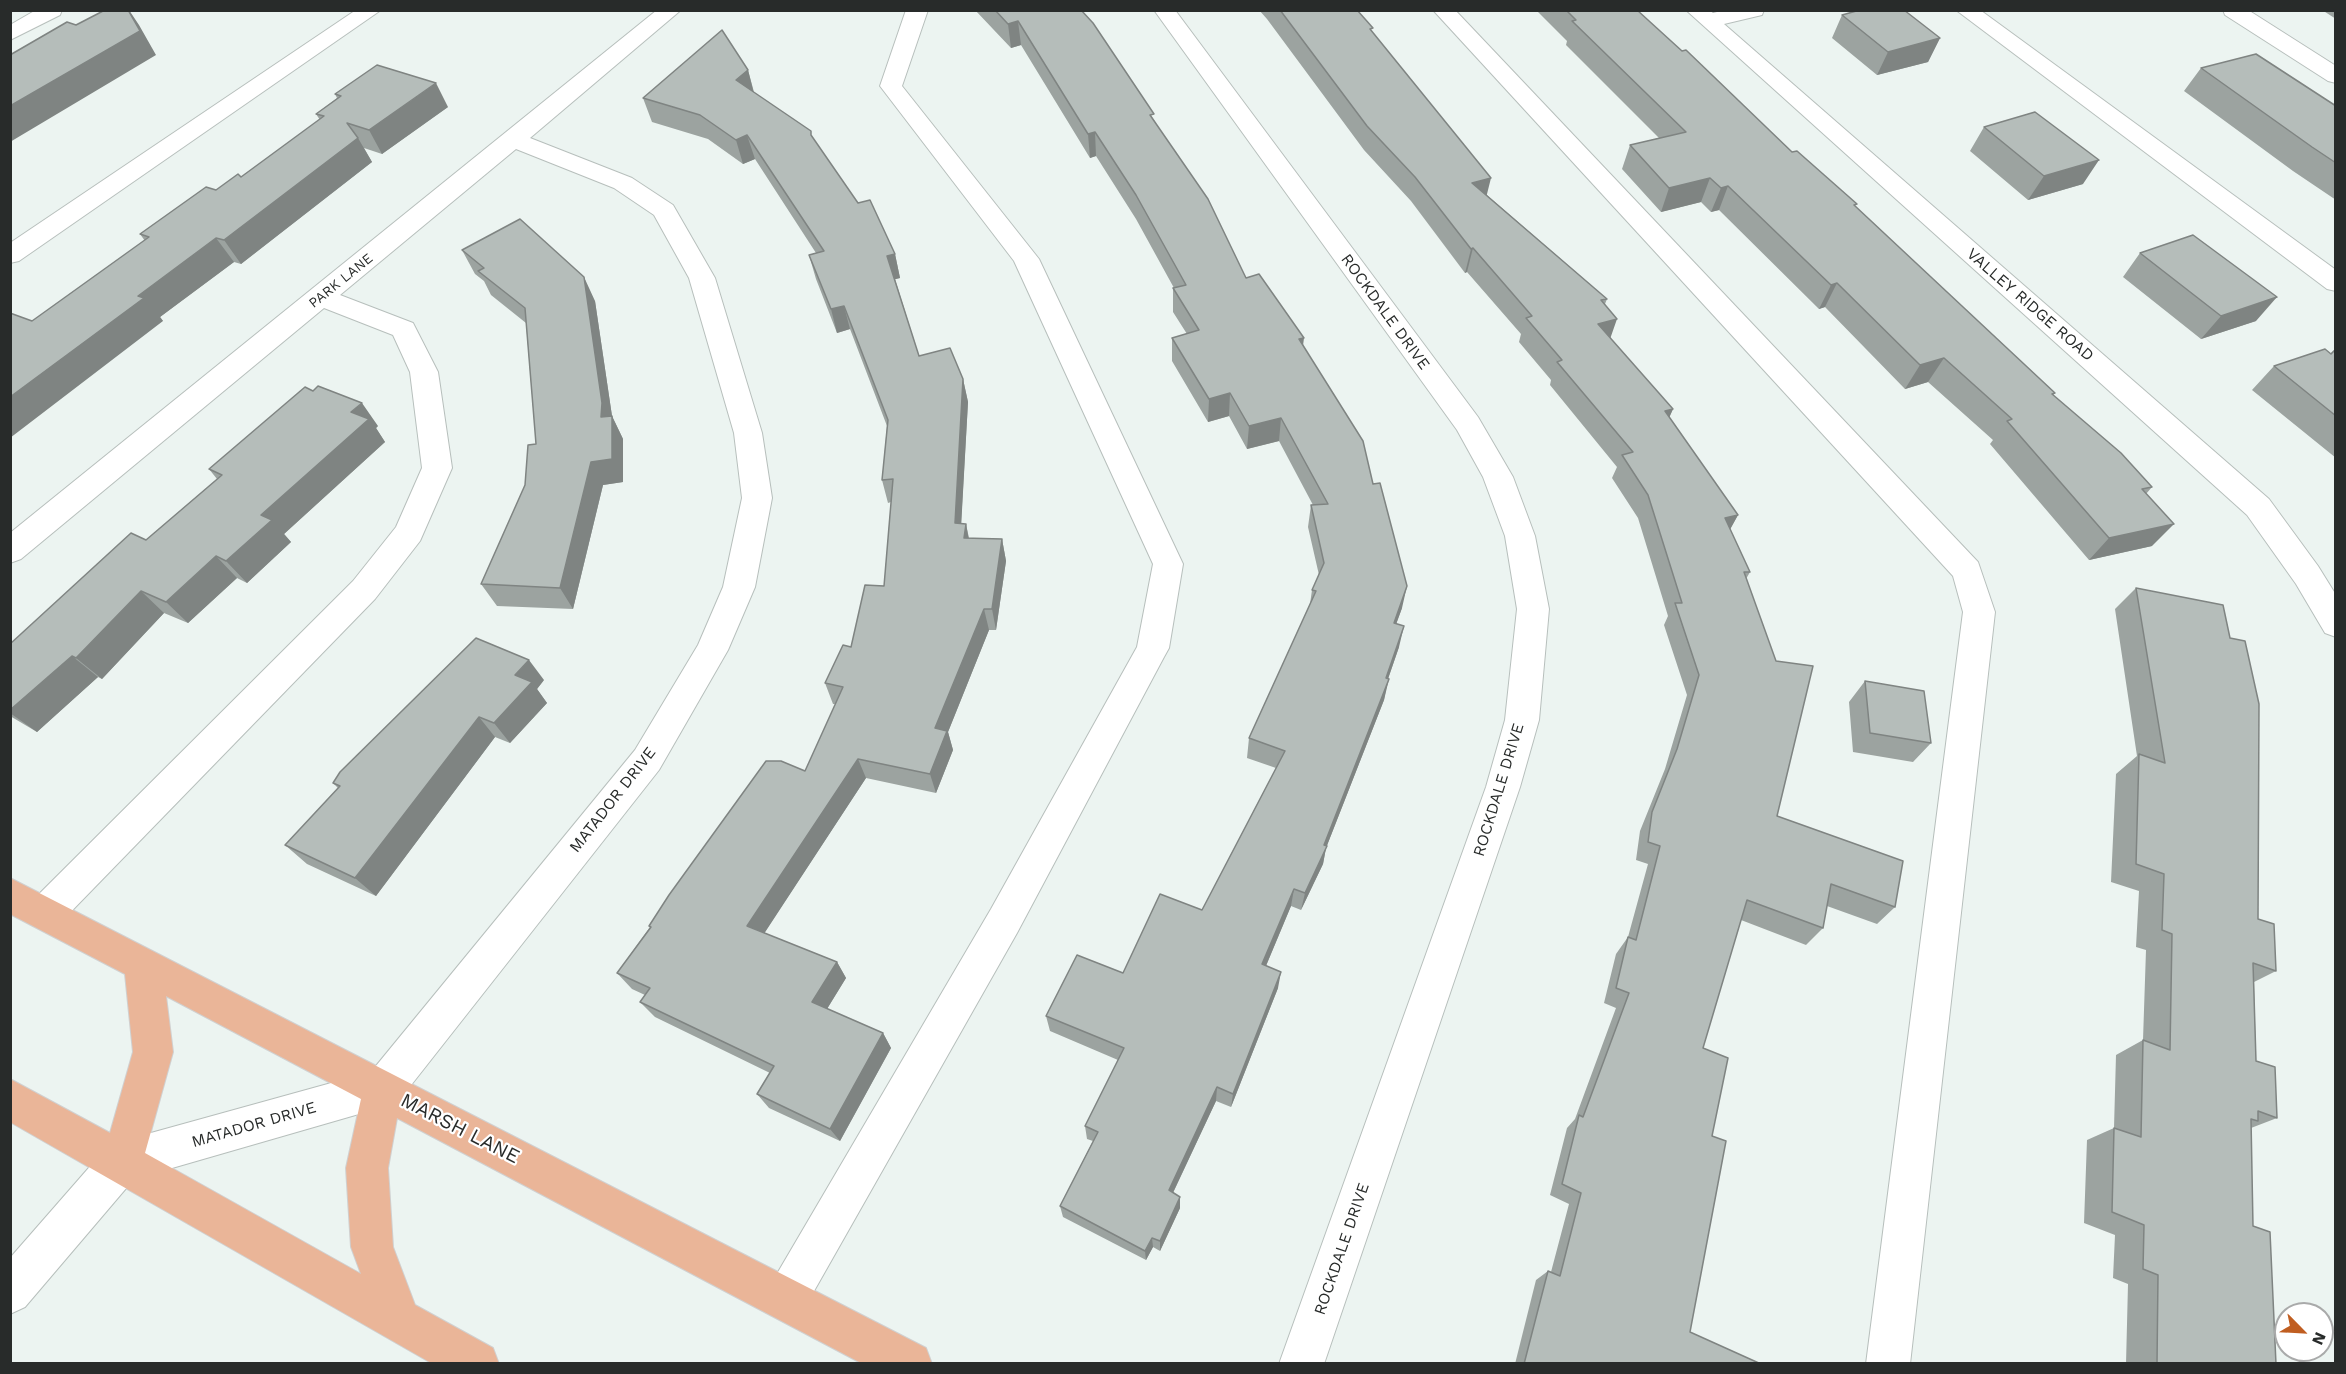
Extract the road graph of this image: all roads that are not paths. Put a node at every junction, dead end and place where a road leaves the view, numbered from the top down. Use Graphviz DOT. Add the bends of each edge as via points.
graph roads {
  1 [pos="52,10"];
  2 [pos="371,10"];
  3 [pos="671,10"];
  4 [pos="917,10"];
  5 [pos="1164,10"];
  6 [pos="1443,10"];
  7 [pos="1754,10"];
  8 [pos="1966,10"];
  9 [pos="2233,10"];
  10 [pos="1702,16"];
  11 [pos="10,34"];
  12 [pos="2336,76"];
  13 [pos="514,140"];
  14 [pos="10,255"];
  15 [pos="2336,284"];
  16 [pos="321,297"];
  17 [pos="10,551"];
  18 [pos="2336,624"];
  19 [pos="28,904"];
  20 [pos="143,964"];
  21 [pos="383,1089"];
  22 [pos="10,1099"];
  23 [pos="122,1162"];
  24 [pos="10,1292"];
  25 [pos="786,1299"];
  26 [pos="399,1319"];
  27 [pos="477,1364"];
  28 [pos="910,1364"];
  29 [pos="1301,1364"];
  30 [pos="1888,1364"];
  1 -- 11 [label="street"];
  2 -- 14 [label="street"];
  3 -- 13 [label="street, PARK LANE"];
  4 -- 25 [label="street" via="891,86 1026,260 1168,564 1153,648 1004,921"];
  5 -- 29 [label="street, ROCKDALE DRIVE" via="1468,424 1498,477 1520,536 1533,609 1522,720 1503,788"];
  6 -- 30 [label="street" via="1967,571 1979,612"];
  7 -- 10 [label="street"];
  8 -- 15 [label="street"];
  9 -- 12 [label="street"];
  10 -- 18 [label="street, VALLEY RIDGE ROAD" via="2258,507 2307,575"];
  13 -- 16 [label="street, PARK LANE"];
  13 -- 21 [label="street, MATADOR DRIVE" via="623,183 664,210 702,278 748,434 757,498 739,587 712,650 647,760"];
  16 -- 17 [label="street, PARK LANE"];
  16 -- 19 [label="street" via="404,329 424,372 437,468 409,533 364,590"];
  19 -- 20 [label="main road, MARSH LANE"];
  20 -- 21 [label="main road, MARSH LANE"];
  20 -- 23 [label="main road" via="153,1052"];
  21 -- 23 [label="street, MATADOR DRIVE"];
  21 -- 25 [label="main road, MARSH LANE"];
  21 -- 26 [label="main road" via="367,1168 372,1247"];
  22 -- 23 [label="main road"];
  23 -- 24 [label="street"];
  23 -- 26 [label="main road"];
  25 -- 28 [label="main road, MARSH LANE"];
  26 -- 27 [label="main road"];
}
